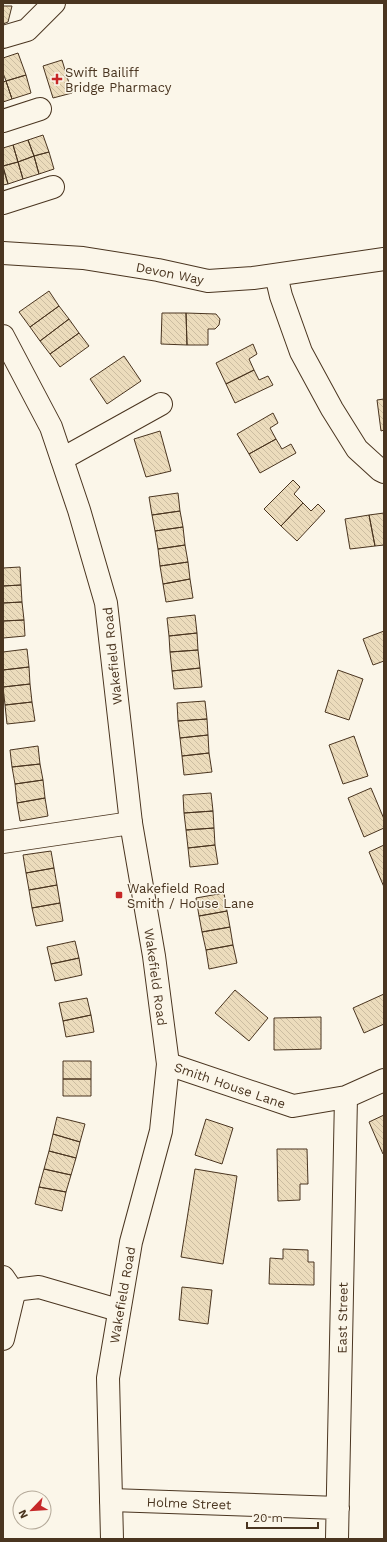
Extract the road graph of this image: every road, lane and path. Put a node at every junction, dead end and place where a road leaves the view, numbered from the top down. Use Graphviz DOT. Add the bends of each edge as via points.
graph roads {
  1 [pos="54,3"];
  2 [pos="3,37"];
  3 [pos="40,109"];
  4 [pos="3,121"];
  5 [pos="53,187"];
  6 [pos="3,203"];
  7 [pos="3,253"];
  8 [pos="384,259"];
  9 [pos="276,275"];
  10 [pos="3,336"];
  11 [pos="161,404"];
  12 [pos="62,459"];
  13 [pos="384,472"];
  14 [pos="131,824"];
  15 [pos="3,842"];
  16 [pos="168,1064"];
  17 [pos="384,1080"];
  18 [pos="346,1096"];
  19 [pos="8,1285"];
  20 [pos="118,1310"];
  21 [pos="3,1339"];
  22 [pos="111,1500"];
  23 [pos="338,1508"];
  24 [pos="112,1539"];
  25 [pos="337,1539"];
  1 -- 2 [label="street" via="27,30"];
  3 -- 4 [label="street"];
  5 -- 6 [label="street"];
  7 -- 9 [label="street, Devon Way" via="83,258 208,281"];
  8 -- 9 [label="street, Devon Way"];
  9 -- 13 [label="street" via="301,352 357,449"];
  10 -- 12 [label="street, Wakefield Road" via="51,427"];
  11 -- 12 [label="street"];
  12 -- 14 [label="street, Wakefield Road" via="106,603"];
  14 -- 15 [label="street"];
  14 -- 16 [label="street, Wakefield Road" via="154,956"];
  16 -- 18 [label="street, Smith House Lane" via="293,1106"];
  16 -- 20 [label="street, Wakefield Road" via="161,1131 131,1242"];
  17 -- 18 [label="street, Smith House Lane"];
  18 -- 23 [label="street, East Street"];
  19 -- 20 [label="street" via="22,1289 39,1287"];
  19 -- 21 [label="street"];
  20 -- 22 [label="street, Wakefield Road" via="108,1378"];
  22 -- 23 [label="street, Holme Street"];
  22 -- 24 [label="street, Wakefield Road"];
  23 -- 25 [label="street, East Street"];
}
